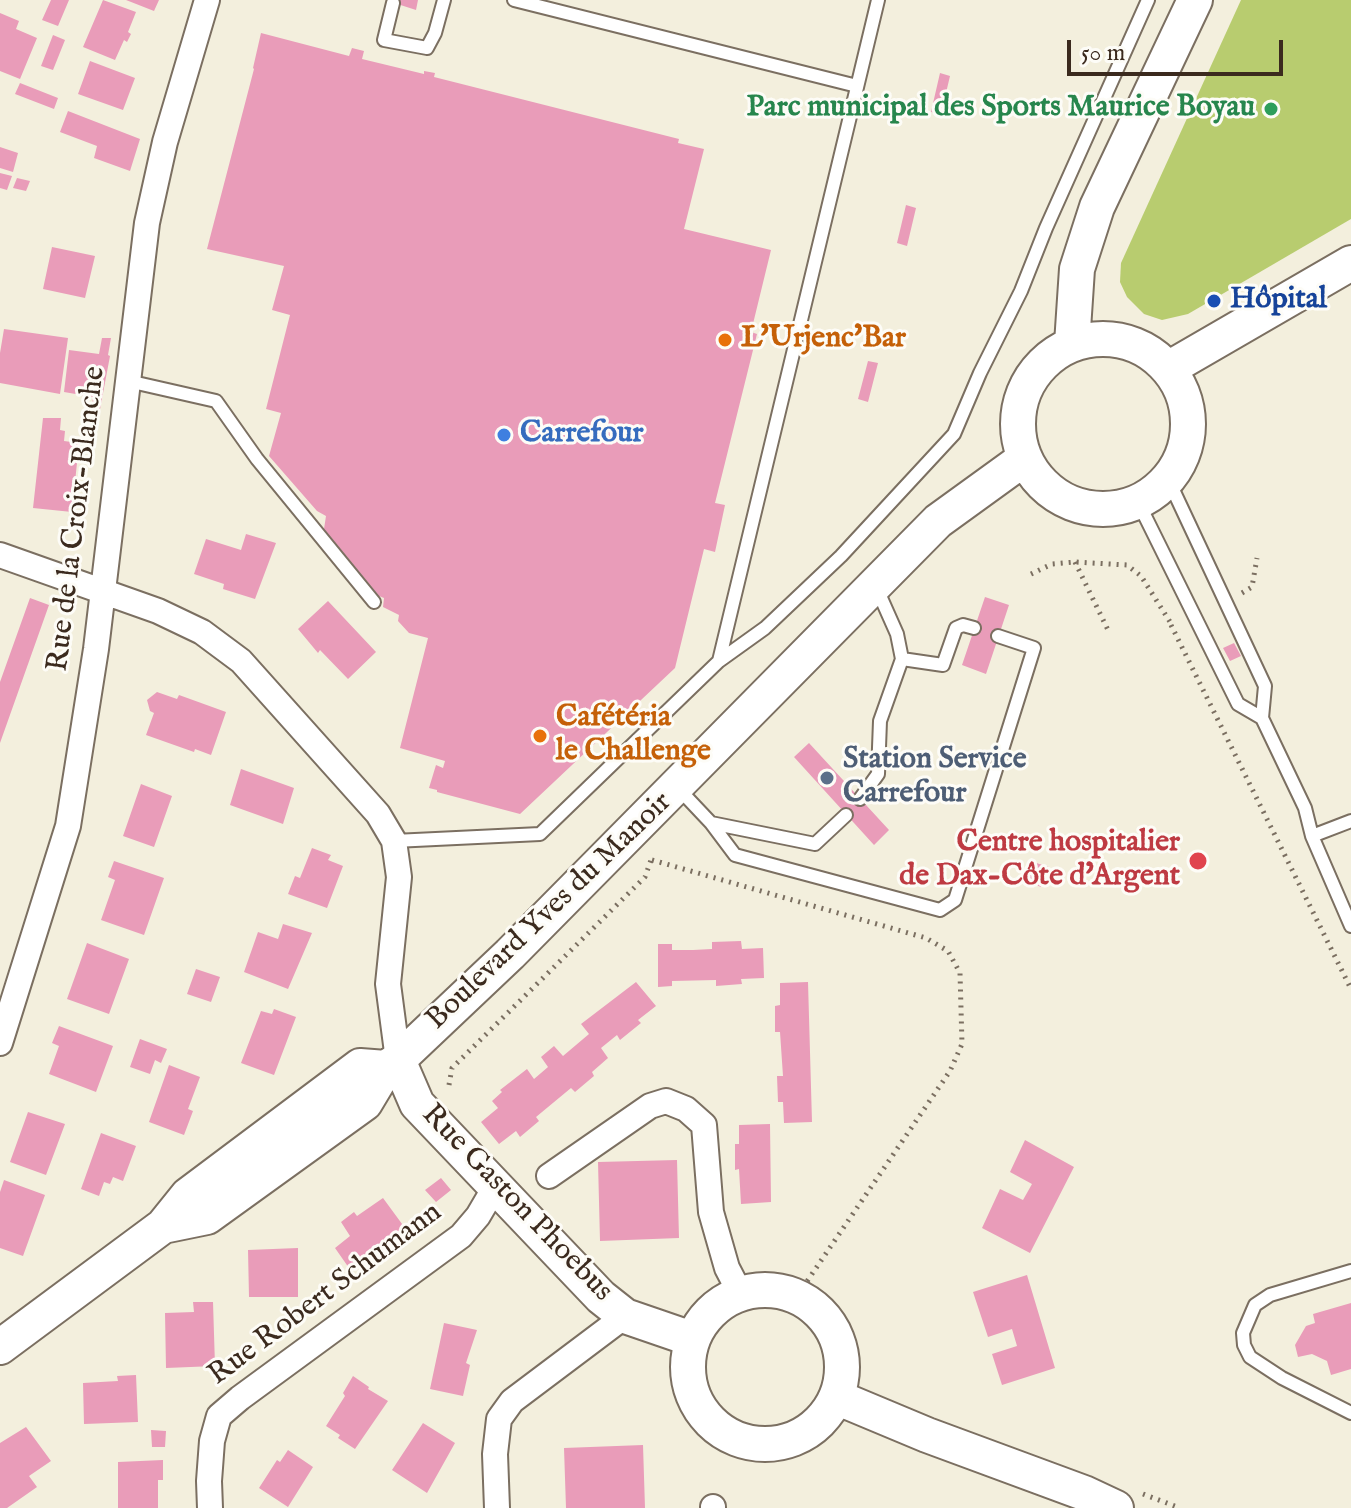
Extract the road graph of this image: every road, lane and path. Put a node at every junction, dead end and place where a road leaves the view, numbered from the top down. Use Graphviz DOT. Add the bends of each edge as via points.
graph roads {
  1 [pos="207,0"];
  2 [pos="444,0"];
  3 [pos="514,0"];
  4 [pos="878,0"];
  5 [pos="1148,0"];
  6 [pos="1195,0"];
  7 [pos="393,3"];
  8 [pos="857,86"];
  9 [pos="1351,263"];
  10 [pos="1072,344"];
  11 [pos="1168,369"];
  12 [pos="128,381"];
  13 [pos="1025,458"];
  14 [pos="1168,479"];
  15 [pos="1137,500"];
  16 [pos="0,555"];
  17 [pos="1075,562"];
  18 [pos="1031,574"];
  19 [pos="875,583"];
  20 [pos="102,590"];
  21 [pos="374,602"];
  22 [pos="1196,621"];
  23 [pos="1171,625"];
  24 [pos="974,628"];
  25 [pos="1108,630"];
  26 [pos="998,636"];
  27 [pos="902,659"];
  28 [pos="719,661"];
  29 [pos="1262,718"];
  30 [pos="677,787"];
  31 [pos="860,799"];
  32 [pos="846,815"];
  33 [pos="1351,821"];
  34 [pos="711,823"];
  35 [pos="1312,836"];
  36 [pos="394,841"];
  37 [pos="657,845"];
  38 [pos="652,860"];
  39 [pos="1351,926"];
  40 [pos="1351,989"];
  41 [pos="0,1043"];
  42 [pos="392,1064"];
  43 [pos="449,1085"];
  44 [pos="549,1176"];
  45 [pos="495,1187"];
  46 [pos="1351,1271"];
  47 [pos="740,1293"];
  48 [pos="797,1296"];
  49 [pos="625,1316"];
  50 [pos="692,1339"];
  51 [pos="0,1347"];
  52 [pos="836,1397"];
  53 [pos="1351,1413"];
  54 [pos="210,1508"];
  55 [pos="497,1508"];
  56 [pos="1116,1508"];
  1 -- 12 [label="street, Rue de la Croix-Blanche" via="147,223"];
  2 -- 7 [label="lane" via="427,48 384,40"];
  3 -- 8 [label="lane"];
  4 -- 8 [label="lane"];
  5 -- 28 [label="lane" via="954,434 830,566 765,628"];
  6 -- 10 [label="main road" via="1097,207 1077,269"];
  8 -- 28 [label="lane"];
  9 -- 11 [label="main road"];
  10 -- 11 [label="main road" via="1124,341"];
  10 -- 13 [label="main road" via="1048,358 1025,391 1018,431"];
  11 -- 14 [label="main road" via="1179,386 1188,424 1185,444"];
  12 -- 20 [label="street, Rue de la Croix-Blanche"];
  12 -- 21 [label="lane" via="216,401"];
  13 -- 15 [label="main road" via="1047,488 1081,506 1105,509"];
  13 -- 19 [label="main road, Boulevard Yves du Manoir" via="938,521"];
  14 -- 15 [label="main road"];
  14 -- 29 [label="lane" via="1265,686"];
  15 -- 22 [label="lane"];
  16 -- 20 [label="street, Rue Gaston Phoebus"];
  17 -- 18 [label="path" via="1052,564"];
  17 -- 23 [label="path" via="1127,565 1141,576"];
  17 -- 25 [label="path"];
  19 -- 27 [label="lane"];
  19 -- 30 [label="main road, Boulevard Yves du Manoir"];
  20 -- 36 [label="street, Rue Gaston Phoebus" via="180,619 241,661 378,814"];
  20 -- 41 [label="street, Rue de la Croix-Blanche" via="68,826"];
  22 -- 23 [label="path"];
  22 -- 29 [label="lane" via="1238,704"];
  23 -- 40 [label="path"];
  24 -- 27 [label="lane" via="956,628 943,665"];
  26 -- 34 [label="lane" via="1034,648 955,900 940,910 735,855"];
  27 -- 31 [label="lane" via="880,721 878,774"];
  28 -- 36 [label="lane" via="540,834"];
  29 -- 35 [label="lane" via="1305,808"];
  30 -- 34 [label="lane"];
  30 -- 42 [label="main road, Boulevard Yves du Manoir"];
  32 -- 34 [label="lane" via="815,844"];
  33 -- 35 [label="lane"];
  35 -- 39 [label="lane"];
  36 -- 42 [label="street, Rue Gaston Phoebus" via="399,877 388,984"];
  37 -- 38 [label="path"];
  38 -- 43 [label="path" via="645,877 452,1068"];
  38 -- 48 [label="path" via="926,938 948,951 960,973 962,1044 950,1071"];
  42 -- 45 [label="main road, Rue Gaston Phoebus" via="417,1104"];
  42 -- 51 [label="main road, Boulevard Yves du Manoir" via="365,1103 207,1217 163,1226"];
  44 -- 47 [label="street" via="650,1106 666,1101 686,1109 704,1125 711,1212"];
  45 -- 49 [label="main road, Rue Gaston Phoebus"];
  45 -- 54 [label="street, Rue Robert Schumann" via="461,1236 219,1416 212,1441"];
  46 -- 53 [label="lane" via="1270,1295 1255,1305 1243,1333 1250,1357"];
  47 -- 48 [label="main road" via="769,1290"];
  47 -- 50 [label="main road" via="704,1319"];
  48 -- 52 [label="main road" via="832,1328 841,1350"];
  49 -- 50 [label="main road, Rue Gaston Phoebus"];
  49 -- 55 [label="street" via="512,1401 499,1419"];
  50 -- 52 [label="main road" via="687,1365 691,1392 704,1415 724,1433 749,1443 776,1444 801,1436 822,1419"];
  52 -- 56 [label="main road"];
}
